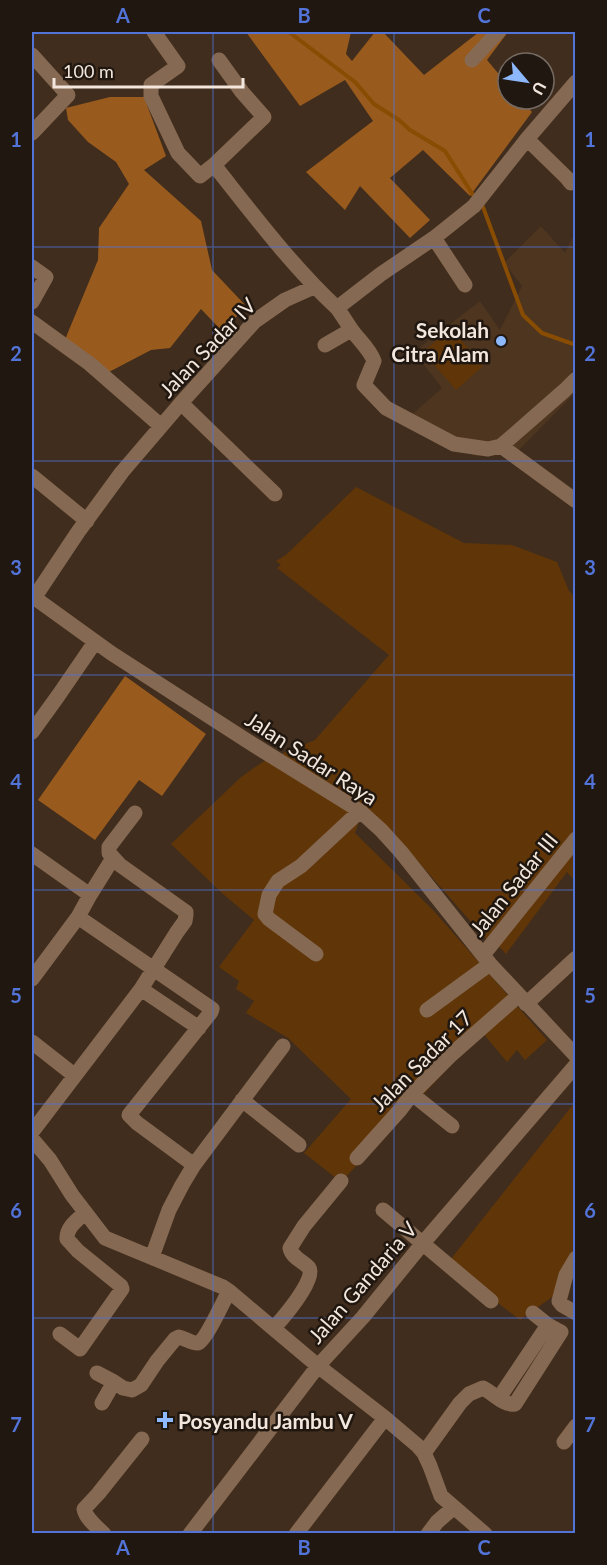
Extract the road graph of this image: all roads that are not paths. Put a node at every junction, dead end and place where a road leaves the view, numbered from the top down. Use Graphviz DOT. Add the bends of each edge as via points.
graph roads {
  1 [pos="154,32"];
  2 [pos="498,32"];
  3 [pos="32,55"];
  4 [pos="219,60"];
  5 [pos="472,60"];
  6 [pos="576,82"];
  7 [pos="32,133"];
  8 [pos="527,139"];
  9 [pos="214,165"];
  10 [pos="571,183"];
  11 [pos="434,237"];
  12 [pos="32,267"];
  13 [pos="465,285"];
  14 [pos="315,287"];
  15 [pos="32,302"];
  16 [pos="337,308"];
  17 [pos="32,322"];
  18 [pos="351,330"];
  19 [pos="325,345"];
  20 [pos="572,390"];
  21 [pos="181,403"];
  22 [pos="161,426"];
  23 [pos="501,446"];
  24 [pos="32,476"];
  25 [pos="275,494"];
  26 [pos="576,501"];
  27 [pos="87,520"];
  28 [pos="33,597"];
  29 [pos="95,642"];
  30 [pos="32,732"];
  31 [pos="360,811"];
  32 [pos="135,813"];
  33 [pos="576,839"];
  34 [pos="32,854"];
  35 [pos="113,858"];
  36 [pos="90,895"];
  37 [pos="78,917"];
  38 [pos="316,954"];
  39 [pos="576,958"];
  40 [pos="486,959"];
  41 [pos="36,963"];
  42 [pos="153,969"];
  43 [pos="32,979"];
  44 [pos="141,989"];
  45 [pos="522,1000"];
  46 [pos="427,1010"];
  47 [pos="199,1028"];
  48 [pos="32,1042"];
  49 [pos="283,1046"];
  50 [pos="575,1056"];
  51 [pos="74,1075"];
  52 [pos="412,1094"];
  53 [pos="242,1100"];
  54 [pos="452,1125"];
  55 [pos="32,1132"];
  56 [pos="32,1139"];
  57 [pos="299,1145"];
  58 [pos="357,1158"];
  59 [pos="194,1165"];
  60 [pos="341,1181"];
  61 [pos="383,1210"];
  62 [pos="85,1213"];
  63 [pos="423,1243"];
  64 [pos="152,1257"];
  65 [pos="576,1258"];
  66 [pos="229,1291"];
  67 [pos="491,1301"];
  68 [pos="533,1313"];
  69 [pos="576,1313"];
  70 [pos="274,1328"];
  71 [pos="60,1334"];
  72 [pos="318,1366"];
  73 [pos="97,1373"];
  74 [pos="114,1382"];
  75 [pos="102,1403"];
  76 [pos="385,1418"];
  77 [pos="576,1426"];
  78 [pos="142,1439"];
  79 [pos="564,1443"];
  80 [pos="424,1453"];
  81 [pos="453,1508"];
  82 [pos="104,1533"];
  83 [pos="190,1533"];
  84 [pos="296,1533"];
  85 [pos="428,1533"];
  86 [pos="485,1533"];
  1 -- 9 [label="street" via="177,66 151,85 151,96 178,153 200,176"];
  2 -- 5 [label="street"];
  3 -- 7 [label="street" via="68,95"];
  4 -- 9 [label="street" via="264,117"];
  6 -- 8 [label="street"];
  8 -- 10 [label="street"];
  8 -- 11 [label="street" via="474,206"];
  9 -- 14 [label="street"];
  11 -- 13 [label="street"];
  11 -- 16 [label="street"];
  12 -- 15 [label="street" via="46,277"];
  14 -- 16 [label="street"];
  14 -- 21 [label="street, Jalan Sadar IV" via="285,300 255,321"];
  16 -- 18 [label="street"];
  17 -- 22 [label="street" via="90,364"];
  18 -- 19 [label="street"];
  18 -- 23 [label="street" via="374,361 364,385 386,408 454,444 488,449"];
  20 -- 23 [label="street"];
  21 -- 22 [label="street, Jalan Sadar IV"];
  21 -- 25 [label="street"];
  22 -- 27 [label="street, Jalan Sadar IV"];
  23 -- 26 [label="street"];
  24 -- 27 [label="street"];
  27 -- 28 [label="street, Jalan Sadar IV"];
  28 -- 29 [label="street, Jalan Sadar Raya"];
  29 -- 30 [label="street"];
  29 -- 31 [label="street, Jalan Sadar Raya" via="275,751"];
  31 -- 38 [label="street" via="300,866 278,880 269,895 265,914"];
  31 -- 40 [label="street, Jalan Sadar Raya" via="401,852"];
  32 -- 35 [label="street" via="109,847"];
  33 -- 40 [label="street, Jalan Sadar III"];
  34 -- 36 [label="street"];
  35 -- 36 [label="street"];
  35 -- 42 [label="street" via="186,912 185,921"];
  36 -- 37 [label="street"];
  37 -- 41 [label="street"];
  37 -- 42 [label="street"];
  39 -- 45 [label="street, Jalan Sadar 17"];
  40 -- 45 [label="street, Jalan Sadar Raya"];
  40 -- 46 [label="street, Jalan Sadar III"];
  41 -- 43 [label="street"];
  42 -- 44 [label="street"];
  42 -- 47 [label="street" via="212,1009"];
  44 -- 47 [label="street"];
  44 -- 51 [label="street"];
  45 -- 50 [label="street, Jalan Sadar Raya"];
  45 -- 52 [label="street, Jalan Sadar 17" via="452,1054"];
  47 -- 59 [label="street" via="129,1115"];
  48 -- 51 [label="street"];
  49 -- 53 [label="street"];
  50 -- 63 [label="street, Jalan Gandaria V"];
  51 -- 55 [label="street"];
  52 -- 54 [label="street"];
  52 -- 58 [label="street, Jalan Sadar 17"];
  53 -- 57 [label="street"];
  53 -- 59 [label="street"];
  56 -- 62 [label="street"];
  59 -- 64 [label="street" via="169,1210"];
  60 -- 70 [label="street" via="290,1248 311,1275"];
  61 -- 63 [label="street"];
  62 -- 64 [label="street" via="105,1238"];
  62 -- 71 [label="street" via="69,1228 67,1239 122,1289 80,1349"];
  63 -- 67 [label="street"];
  63 -- 72 [label="street, Jalan Gandaria V"];
  64 -- 66 [label="street"];
  65 -- 69 [label="street" via="566,1275 559,1302"];
  66 -- 70 [label="street"];
  66 -- 74 [label="street" via="200,1341 175,1339 141,1385 132,1390"];
  68 -- 80 [label="street" via="554,1328 515,1404 509,1405 483,1388 469,1394"];
  70 -- 72 [label="street"];
  72 -- 76 [label="street"];
  72 -- 83 [label="street, Jalan Gandaria V"];
  73 -- 74 [label="street"];
  74 -- 75 [label="street"];
  76 -- 80 [label="street"];
  76 -- 84 [label="street"];
  77 -- 79 [label="street"];
  78 -- 82 [label="street" via="84,1509"];
  80 -- 81 [label="street" via="441,1496"];
  81 -- 85 [label="street"];
  81 -- 86 [label="street"];
}
